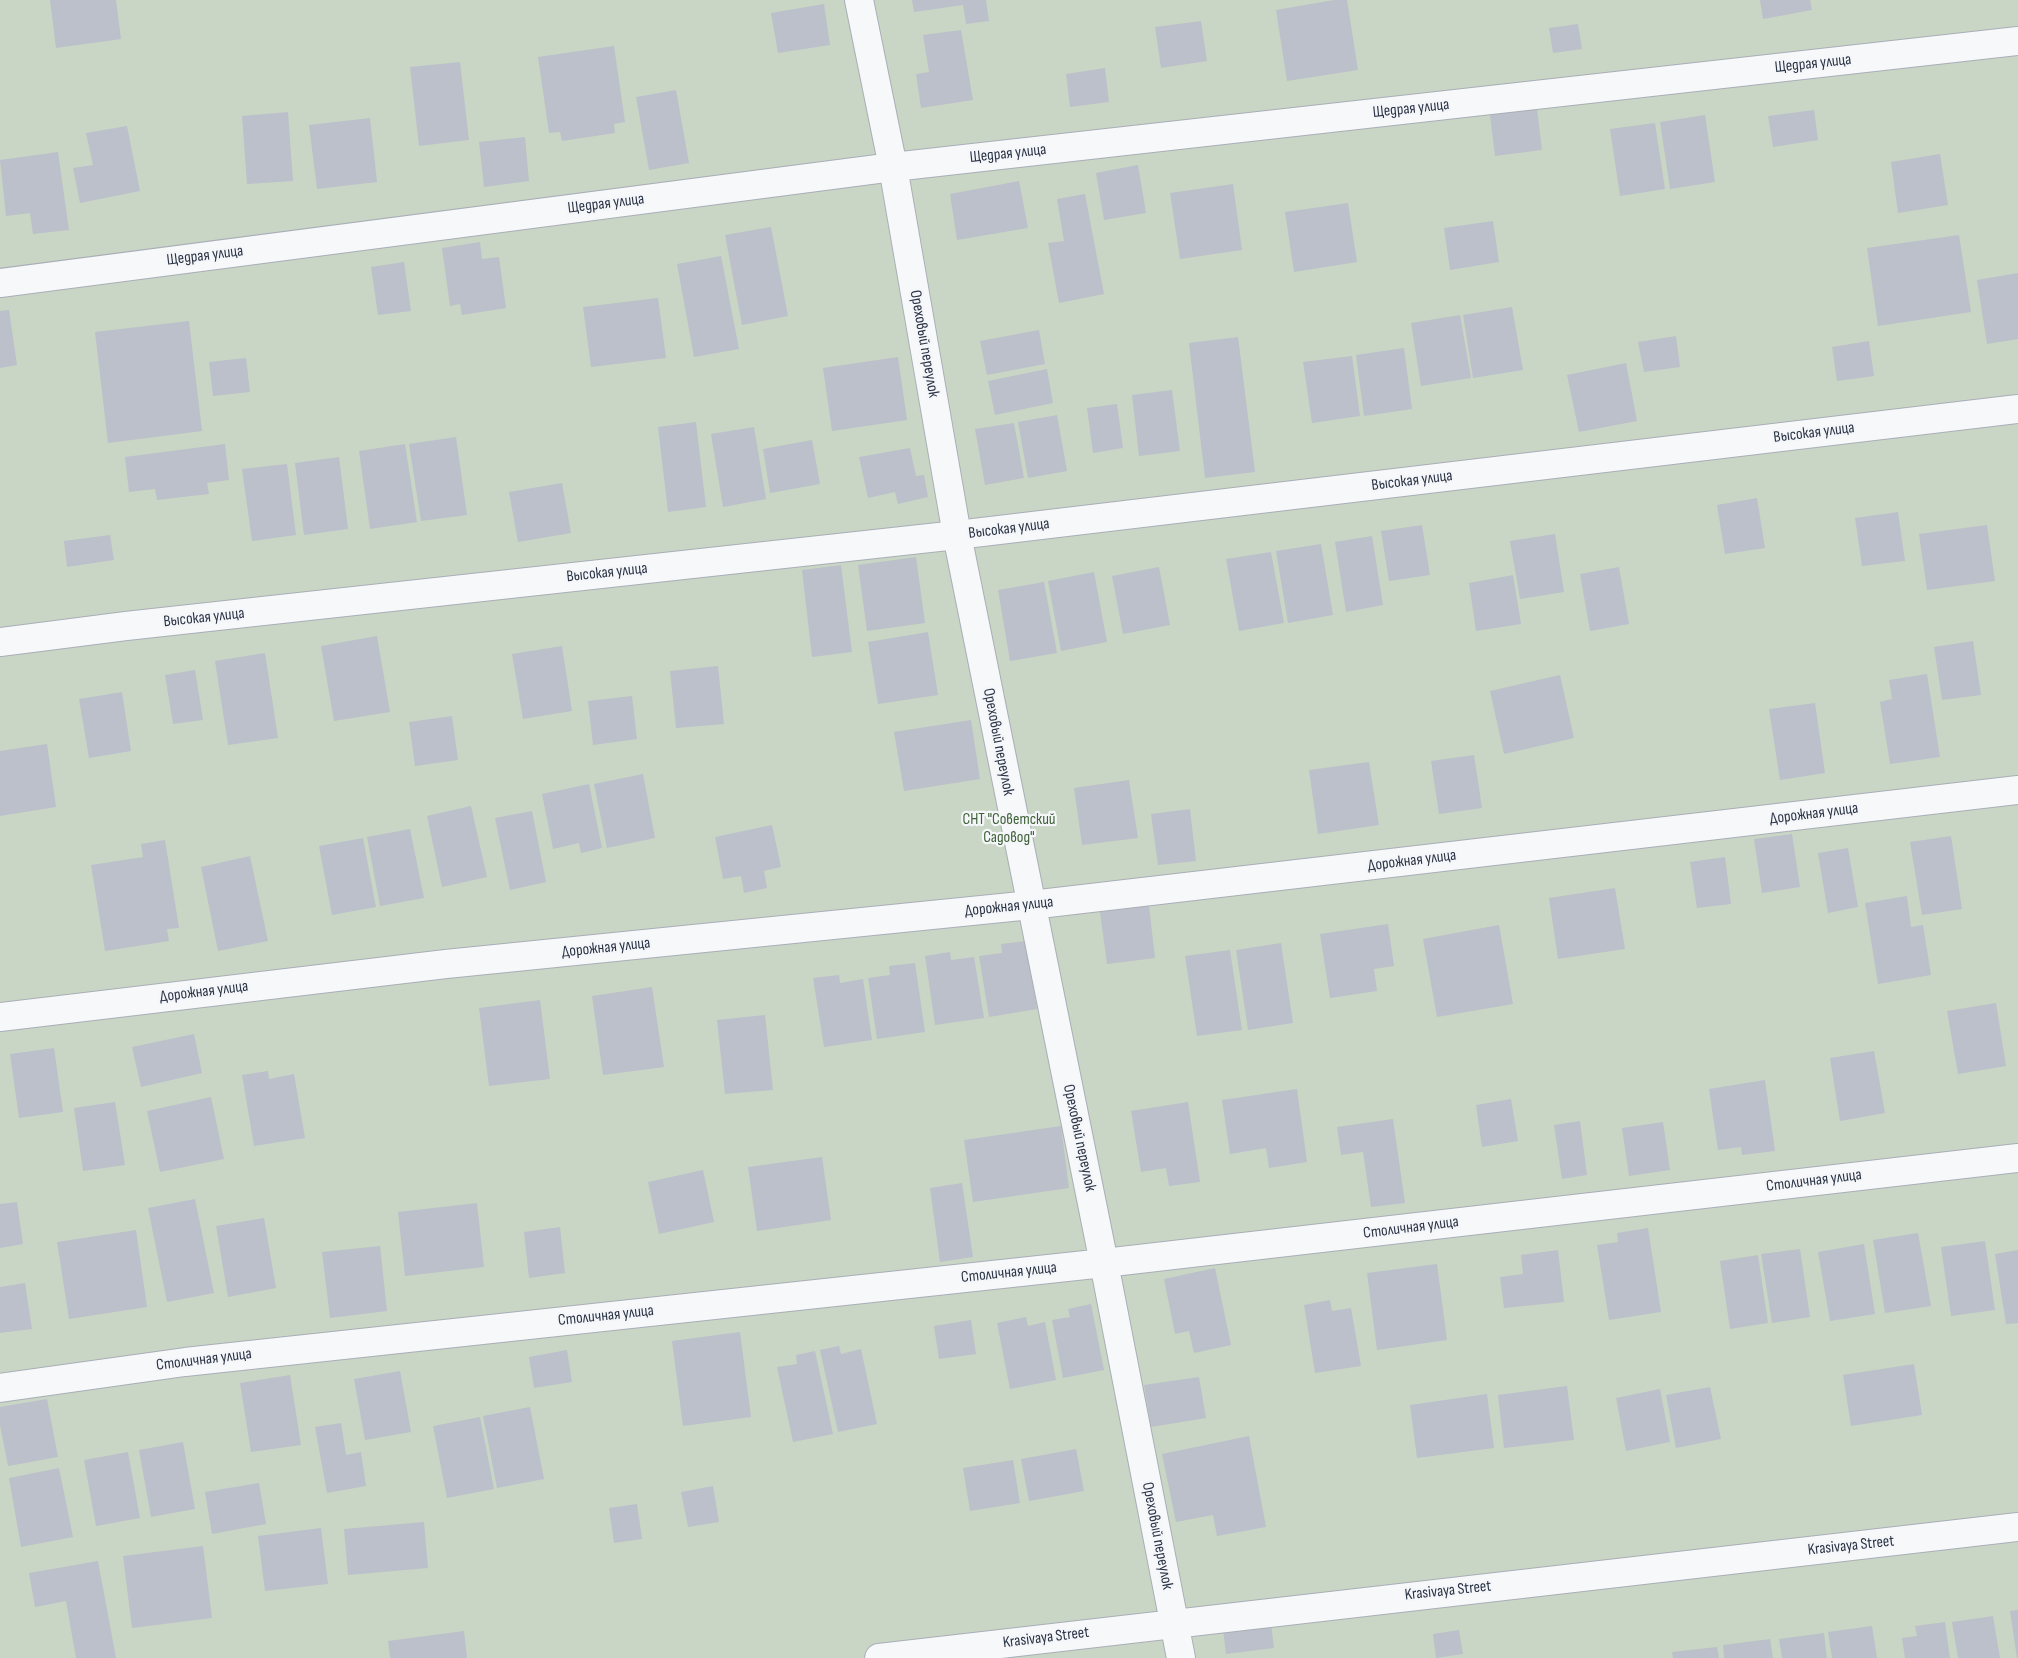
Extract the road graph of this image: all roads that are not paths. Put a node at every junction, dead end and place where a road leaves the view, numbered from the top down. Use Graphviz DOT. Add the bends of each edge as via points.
graph roads {
  1 [pos="860,0"];
  2 [pos="2018,41"];
  3 [pos="893,167"];
  4 [pos="0,283"];
  5 [pos="2018,409"];
  6 [pos="957,535"];
  7 [pos="0,642"];
  8 [pos="2018,790"];
  9 [pos="1031,905"];
  10 [pos="0,1017"];
  11 [pos="2018,1158"];
  12 [pos="1104,1263"];
  13 [pos="0,1388"];
  14 [pos="2018,1527"];
  15 [pos="1174,1622"];
  16 [pos="879,1658"];
  17 [pos="1181,1658"];
  1 -- 3 [label="street, Ореховый переулок"];
  2 -- 3 [label="street, Щедрая улица"];
  3 -- 4 [label="street, Щедрая улица"];
  3 -- 6 [label="street, Ореховый переулок"];
  5 -- 6 [label="street, Высокая улица"];
  6 -- 7 [label="street, Высокая улица"];
  6 -- 9 [label="street, Ореховый переулок"];
  8 -- 9 [label="street, Дорожная улица"];
  9 -- 10 [label="street, Дорожная улица" via="446,964"];
  9 -- 12 [label="street, Ореховый переулок"];
  11 -- 12 [label="street, Столичная улица"];
  12 -- 13 [label="street, Столичная улица" via="185,1362"];
  12 -- 15 [label="street, Ореховый переулок"];
  14 -- 15 [label="street, Krasivaya Street"];
  15 -- 16 [label="street, Krasivaya Street"];
  15 -- 17 [label="street, Ореховый переулок"];
}
